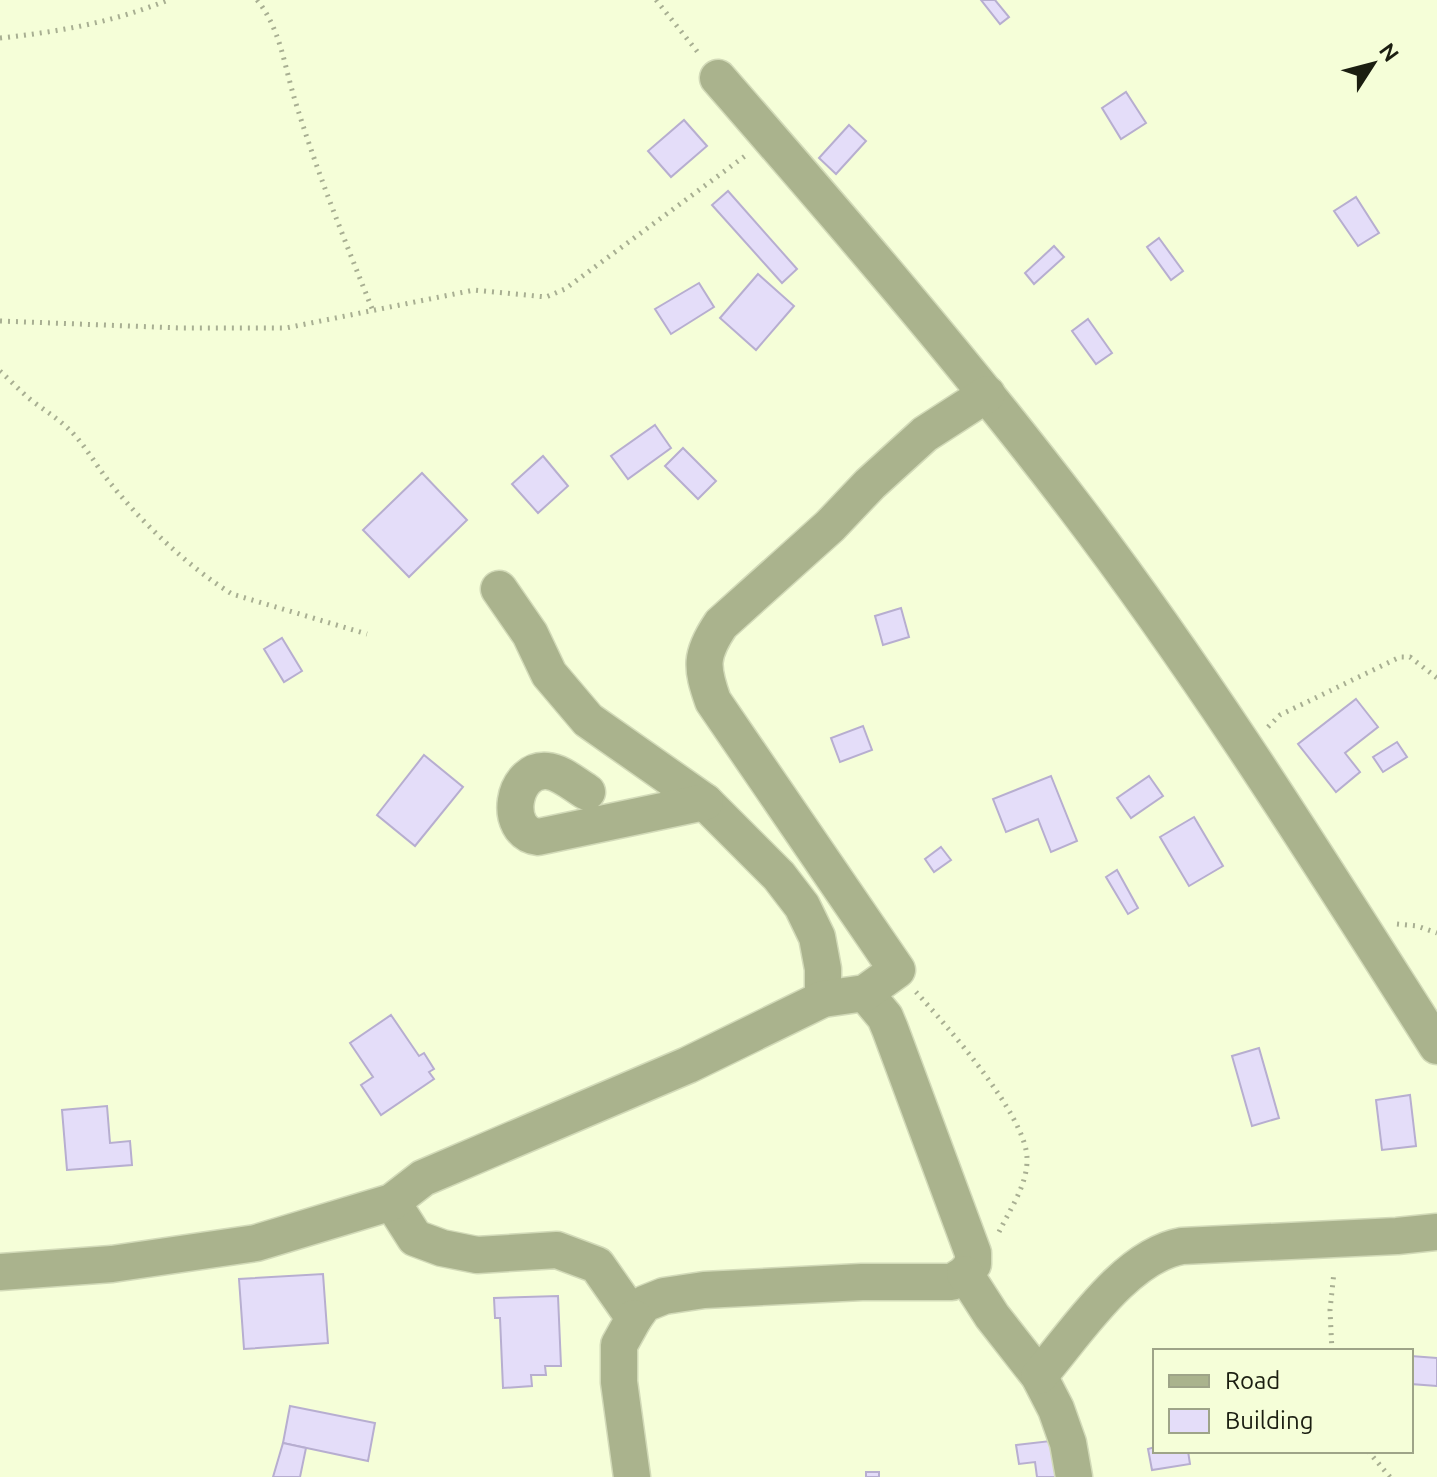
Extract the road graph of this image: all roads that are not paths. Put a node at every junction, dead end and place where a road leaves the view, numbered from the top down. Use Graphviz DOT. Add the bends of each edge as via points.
graph roads {
  1 [pos="718,78"];
  2 [pos="987,394"];
  3 [pos="499,589"];
  4 [pos="587,792"];
  5 [pos="705,802"];
  6 [pos="865,993"];
  7 [pos="823,999"];
  8 [pos="1437,1046"];
  9 [pos="392,1202"];
  10 [pos="1437,1232"];
  11 [pos="0,1272"];
  12 [pos="969,1279"];
  13 [pos="634,1318"];
  14 [pos="1039,1376"];
  15 [pos="632,1477"];
  16 [pos="1074,1477"];
  1 -- 2 [label="street"];
  2 -- 6 [label="street" via="925,434 721,624 707,644 703,662 713,701 897,970"];
  2 -- 8 [label="street" via="1145,603"];
  3 -- 5 [label="street" via="549,674 588,720"];
  4 -- 5 [label="street" via="551,771 528,777 517,793 520,828 538,837"];
  5 -- 7 [label="street" via="802,906 821,949"];
  6 -- 7 [label="street"];
  6 -- 12 [label="street" via="890,1029 973,1253"];
  7 -- 9 [label="street" via="688,1065 423,1178"];
  9 -- 11 [label="street" via="256,1243 112,1264"];
  9 -- 13 [label="street" via="415,1238 442,1248 477,1255 557,1250 597,1265"];
  10 -- 14 [label="street" via="1165,1249 1132,1269"];
  12 -- 13 [label="street" via="704,1290 664,1296 644,1304"];
  12 -- 14 [label="street"];
  13 -- 15 [label="street" via="619,1345"];
  14 -- 16 [label="street" via="1068,1443"];
}
